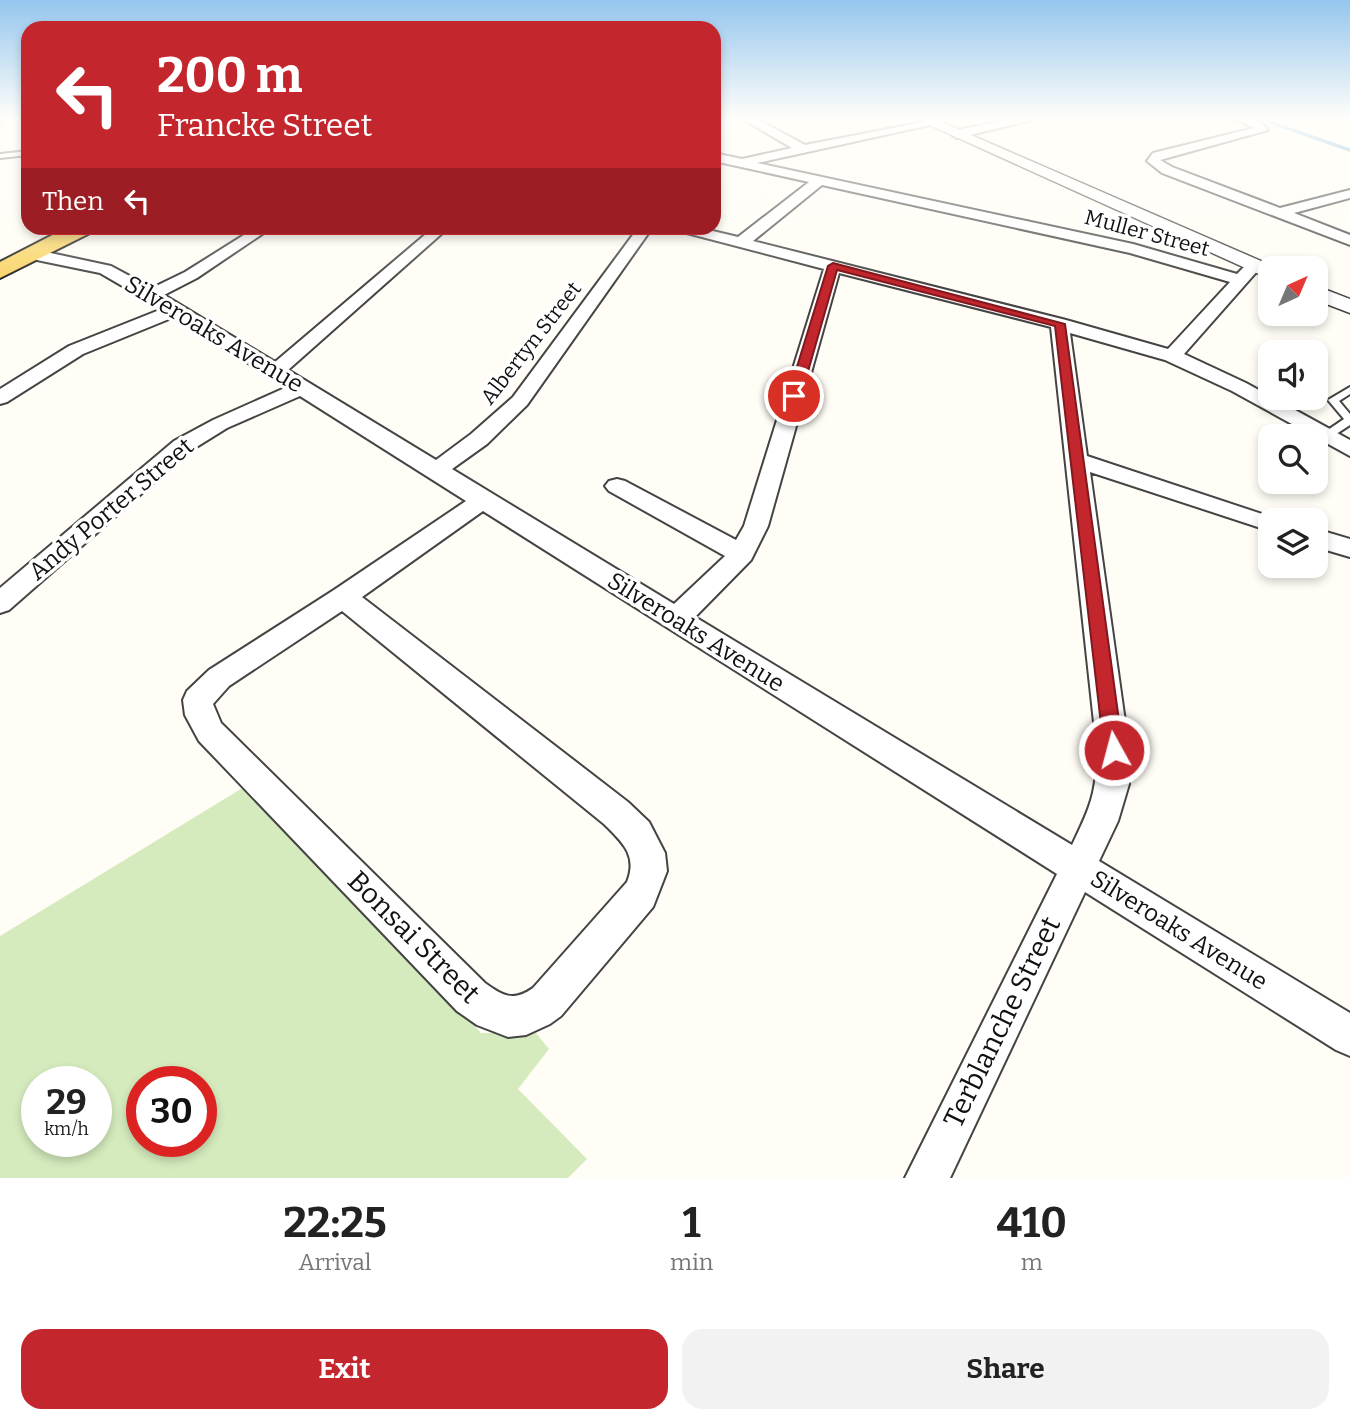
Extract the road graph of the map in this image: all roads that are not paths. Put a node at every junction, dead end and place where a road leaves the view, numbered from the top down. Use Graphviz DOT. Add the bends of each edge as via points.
graph roads {
  1 [pos="786,173"];
  2 [pos="1046,173"];
  3 [pos="1175,173"];
  4 [pos="820,180"];
  5 [pos="1350,194"];
  6 [pos="1279,213"];
  7 [pos="69,235"];
  8 [pos="253,235"];
  9 [pos="433,235"];
  10 [pos="640,235"];
  11 [pos="713,235"];
  12 [pos="1350,240"];
  13 [pos="742,242"];
  14 [pos="32,254"];
  15 [pos="833,266"];
  16 [pos="1258,266"];
  17 [pos="0,271"];
  18 [pos="1258,271"];
  19 [pos="1240,280"];
  20 [pos="152,295"];
  21 [pos="1328,297"];
  22 [pos="1350,307"];
  23 [pos="175,310"];
  24 [pos="1060,324"];
  25 [pos="1172,356"];
  26 [pos="275,372"];
  27 [pos="302,388"];
  28 [pos="1350,390"];
  29 [pos="0,398"];
  30 [pos="1305,424"];
  31 [pos="1328,435"];
  32 [pos="1328,437"];
  33 [pos="1350,449"];
  34 [pos="1076,460"];
  35 [pos="436,470"];
  36 [pos="617,486"];
  37 [pos="483,500"];
  38 [pos="1258,519"];
  39 [pos="1328,542"];
  40 [pos="1350,548"];
  41 [pos="741,554"];
  42 [pos="343,597"];
  43 [pos="0,603"];
  44 [pos="675,619"];
  45 [pos="1076,867"];
  46 [pos="1350,1036"];
  47 [pos="927,1178"];
  1 -- 4 [label="street, Muller Street"];
  2 -- 16 [label="street"];
  3 -- 6 [label="street"];
  4 -- 13 [label="street"];
  4 -- 19 [label="street, Muller Street" via="1133,248"];
  5 -- 6 [label="street"];
  6 -- 12 [label="street"];
  7 -- 14 [label="main road"];
  8 -- 20 [label="street"];
  9 -- 26 [label="street"];
  10 -- 35 [label="street, Albertyn Street" via="520,401"];
  11 -- 13 [label="street"];
  13 -- 15 [label="street"];
  14 -- 17 [label="main road"];
  14 -- 20 [label="street, Silveroaks Avenue" via="104,269"];
  15 -- 24 [label="street"];
  15 -- 41 [label="street" via="756,526"];
  18 -- 19 [label="street"];
  19 -- 25 [label="street"];
  20 -- 23 [label="street, Silveroaks Avenue"];
  21 -- 22 [label="street"];
  23 -- 26 [label="street, Silveroaks Avenue"];
  23 -- 29 [label="street" via="76,350"];
  24 -- 25 [label="street"];
  24 -- 34 [label="street, Terblanche Street"];
  25 -- 30 [label="street"];
  26 -- 27 [label="street, Silveroaks Avenue"];
  27 -- 35 [label="street, Silveroaks Avenue"];
  27 -- 43 [label="street, Andy Porter Street" via="182,446"];
  28 -- 31 [label="lane" via="1333,400 1349,419"];
  32 -- 33 [label="street"];
  34 -- 38 [label="street"];
  34 -- 45 [label="street, Terblanche Street" via="1114,750 1113,784 1101,821"];
  35 -- 37 [label="street, Silveroaks Avenue"];
  36 -- 41 [label="street"];
  37 -- 42 [label="street, Bonsai Street"];
  37 -- 44 [label="street, Silveroaks Avenue"];
  39 -- 40 [label="street"];
  41 -- 44 [label="street"];
  42 -- 42 [label="street, Bonsai Street" via="219,678 198,700 200,715 210,732 471,997 498,1017 532,1013 547,1002 640,894 649,871 648,853 616,813"];
  44 -- 45 [label="street, Silveroaks Avenue"];
  45 -- 46 [label="street, Silveroaks Avenue"];
  45 -- 47 [label="street, Terblanche Street"];
}
